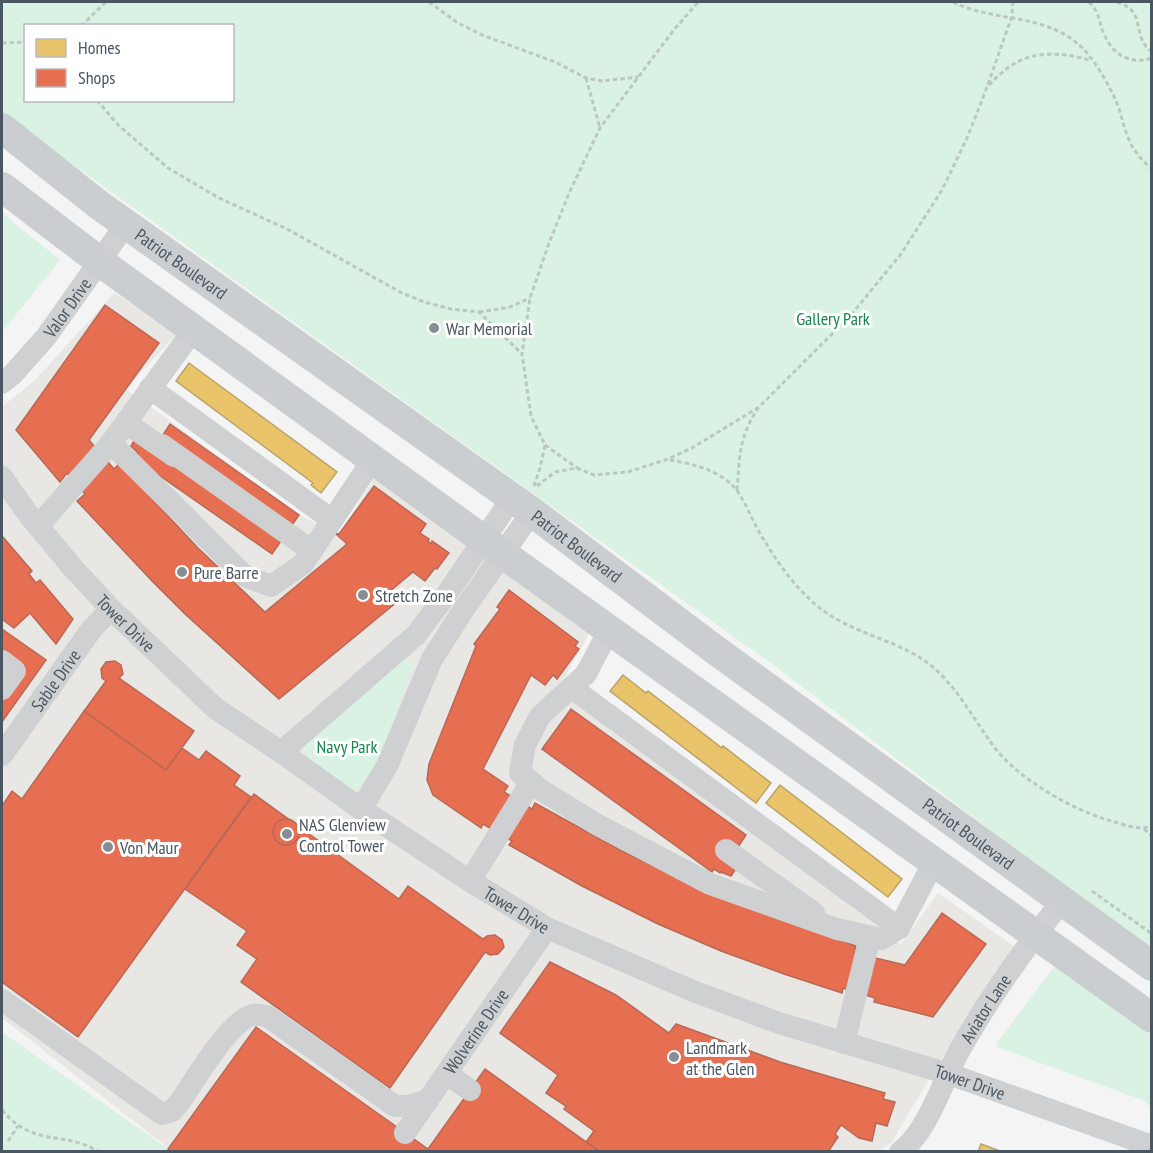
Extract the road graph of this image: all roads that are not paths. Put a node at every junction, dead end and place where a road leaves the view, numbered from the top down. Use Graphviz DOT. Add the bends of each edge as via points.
graph roads {
  1 [pos="2,128"];
  2 [pos="2,187"];
  3 [pos="126,224"];
  4 [pos="99,261"];
  5 [pos="194,329"];
  6 [pos="2,382"];
  7 [pos="150,388"];
  8 [pos="126,423"];
  9 [pos="111,443"];
  10 [pos="162,445"];
  11 [pos="373,459"];
  12 [pos="2,477"];
  13 [pos="522,505"];
  14 [pos="332,520"];
  15 [pos="38,526"];
  16 [pos="273,527"];
  17 [pos="494,547"];
  18 [pos="312,551"];
  19 [pos="111,609"];
  20 [pos="609,630"];
  21 [pos="401,648"];
  22 [pos="2,661"];
  23 [pos="431,663"];
  24 [pos="572,688"];
  25 [pos="2,689"];
  26 [pos="10,726"];
  27 [pos="281,752"];
  28 [pos="2,755"];
  29 [pos="531,782"];
  30 [pos="361,809"];
  31 [pos="726,850"];
  32 [pos="934,862"];
  33 [pos="470,881"];
  34 [pos="1062,901"];
  35 [pos="548,928"];
  36 [pos="898,928"];
  37 [pos="837,929"];
  38 [pos="1036,934"];
  39 [pos="870,937"];
  40 [pos="1152,966"];
  41 [pos="2,1000"];
  42 [pos="1152,1018"];
  43 [pos="844,1043"];
  44 [pos="447,1074"];
  45 [pos="949,1074"];
  46 [pos="470,1090"];
  47 [pos="428,1100"];
  48 [pos="162,1114"];
  49 [pos="183,1128"];
  50 [pos="405,1133"];
  51 [pos="1152,1146"];
  52 [pos="900,1152"];
  1 -- 3 [label="main road, Patriot Boulevard"];
  2 -- 4 [label="main road"];
  3 -- 4 [label="street, Valor Drive"];
  3 -- 13 [label="main road, Patriot Boulevard"];
  4 -- 5 [label="main road"];
  4 -- 6 [label="street, Valor Drive" via="46,337"];
  5 -- 7 [label="street"];
  5 -- 11 [label="main road"];
  7 -- 8 [label="street"];
  7 -- 14 [label="street"];
  8 -- 9 [label="street"];
  8 -- 16 [label="street"];
  9 -- 15 [label="street"];
  9 -- 18 [label="street" via="245,576 271,586 303,564"];
  10 -- 18 [label="street"];
  11 -- 14 [label="street"];
  11 -- 17 [label="main road"];
  12 -- 15 [label="street, Tower Drive"];
  13 -- 17 [label="street"];
  13 -- 34 [label="main road, Patriot Boulevard"];
  14 -- 18 [label="street"];
  15 -- 19 [label="street, Tower Drive"];
  17 -- 20 [label="main road"];
  17 -- 21 [label="street"];
  17 -- 23 [label="street"];
  19 -- 26 [label="street, Sable Drive" via="38,688"];
  19 -- 27 [label="street, Tower Drive" via="215,708"];
  20 -- 24 [label="street" via="586,674"];
  20 -- 32 [label="main road"];
  21 -- 23 [label="street"];
  21 -- 27 [label="street"];
  22 -- 25 [label="street" via="15,671"];
  23 -- 30 [label="street" via="387,766"];
  24 -- 29 [label="street" via="548,723 525,745 520,772"];
  24 -- 36 [label="street"];
  26 -- 28 [label="street, Sable Drive"];
  27 -- 30 [label="street, Tower Drive"];
  29 -- 33 [label="street"];
  29 -- 37 [label="street" via="596,824 710,884"];
  30 -- 33 [label="street, Tower Drive"];
  31 -- 37 [label="street"];
  32 -- 36 [label="street"];
  32 -- 38 [label="main road"];
  33 -- 35 [label="street, Tower Drive"];
  34 -- 38 [label="street, Aviator Lane"];
  34 -- 40 [label="main road, Patriot Boulevard"];
  35 -- 43 [label="street, Tower Drive" via="693,992"];
  35 -- 44 [label="street, Wolverine Drive"];
  36 -- 39 [label="street" via="881,939"];
  37 -- 39 [label="street"];
  38 -- 42 [label="main road"];
  38 -- 45 [label="street, Aviator Lane" via="985,1009"];
  39 -- 43 [label="street"];
  41 -- 48 [label="street"];
  43 -- 45 [label="street, Tower Drive"];
  44 -- 46 [label="street"];
  44 -- 47 [label="street, Wolverine Drive"];
  45 -- 51 [label="street, Tower Drive"];
  45 -- 52 [label="street, Aviator Lane" via="918,1131"];
  47 -- 48 [label="street" via="395,1106 267,1016 255,1014 241,1020 233,1042 205,1082 172,1111"];
  47 -- 50 [label="street, Wolverine Drive"];
  48 -- 49 [label="street"];
}
